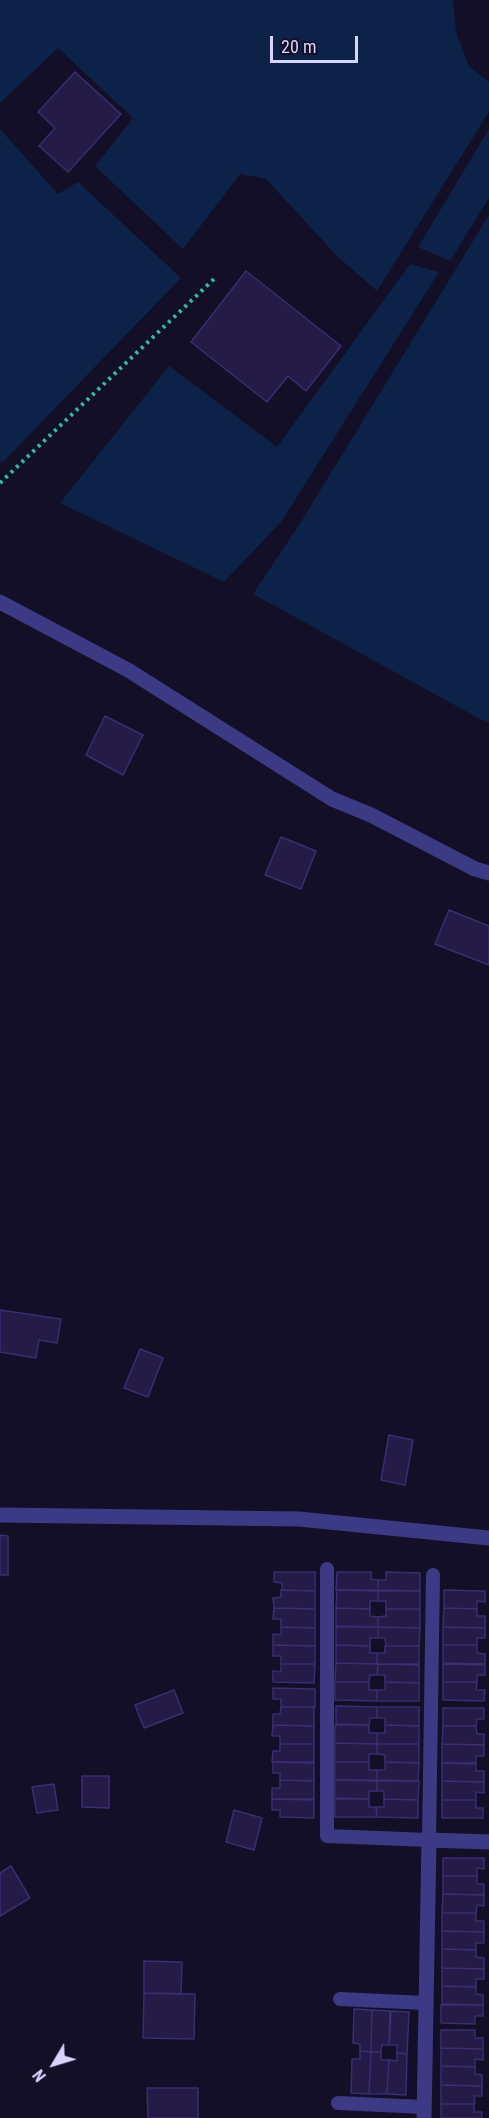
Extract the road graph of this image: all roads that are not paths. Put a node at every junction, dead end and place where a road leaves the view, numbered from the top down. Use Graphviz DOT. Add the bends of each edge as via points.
graph roads {
  1 [pos="0,602"];
  2 [pos="489,873"];
  3 [pos="0,1515"];
  4 [pos="489,1538"];
  5 [pos="327,1569"];
  6 [pos="433,1575"];
  7 [pos="429,1840"];
  8 [pos="489,1842"];
  9 [pos="340,1999"];
  10 [pos="426,2003"];
  11 [pos="338,2103"];
  12 [pos="424,2113"];
  1 -- 2 [label="street" via="128,670 332,799"];
  3 -- 4 [label="street" via="299,1519"];
  5 -- 7 [label="lane" via="327,1836"];
  6 -- 7 [label="lane"];
  7 -- 8 [label="street"];
  7 -- 10 [label="street"];
  9 -- 10 [label="lane"];
  10 -- 12 [label="street"];
  11 -- 12 [label="lane"];
}
